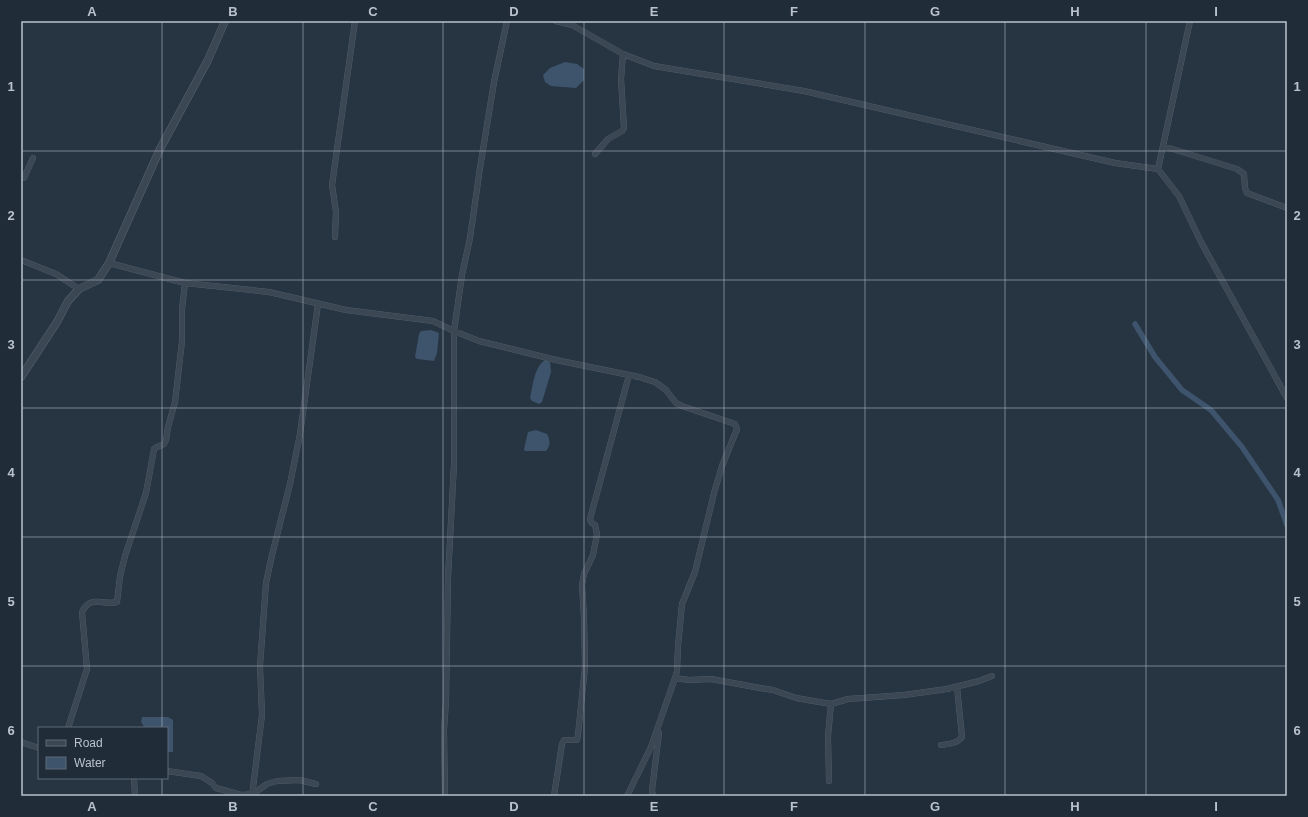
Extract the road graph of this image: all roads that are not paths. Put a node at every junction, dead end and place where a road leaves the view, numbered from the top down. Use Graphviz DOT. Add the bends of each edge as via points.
graph roads {
  1 [pos="225,21"];
  2 [pos="355,21"];
  3 [pos="507,21"];
  4 [pos="556,21"];
  5 [pos="1190,21"];
  6 [pos="623,54"];
  7 [pos="1163,146"];
  8 [pos="595,154"];
  9 [pos="33,158"];
  10 [pos="1158,169"];
  11 [pos="21,178"];
  12 [pos="1287,208"];
  13 [pos="335,237"];
  14 [pos="21,260"];
  15 [pos="109,264"];
  16 [pos="185,283"];
  17 [pos="79,289"];
  18 [pos="318,304"];
  19 [pos="454,331"];
  20 [pos="629,375"];
  21 [pos="21,377"];
  22 [pos="1287,398"];
  23 [pos="992,676"];
  24 [pos="675,678"];
  25 [pos="957,687"];
  26 [pos="831,704"];
  27 [pos="661,723"];
  28 [pos="68,727"];
  29 [pos="21,742"];
  30 [pos="940,745"];
  31 [pos="38,748"];
  32 [pos="168,771"];
  33 [pos="134,779"];
  34 [pos="829,781"];
  35 [pos="316,784"];
  36 [pos="253,795"];
  37 [pos="135,796"];
  38 [pos="445,796"];
  39 [pos="554,796"];
  40 [pos="627,796"];
  41 [pos="653,796"];
  1 -- 15 [label="street" via="208,60 160,150"];
  2 -- 13 [label="street" via="332,185 336,212"];
  3 -- 19 [label="street" via="494,82"];
  4 -- 6 [label="street" via="572,25"];
  5 -- 7 [label="street"];
  6 -- 8 [label="street" via="621,79 624,128 608,139"];
  6 -- 10 [label="street" via="654,66 804,91 1115,163"];
  7 -- 10 [label="street"];
  7 -- 12 [label="street" via="1237,169 1244,174 1247,193"];
  9 -- 11 [label="street" via="24,178"];
  10 -- 22 [label="street" via="1179,196 1201,242"];
  14 -- 17 [label="street" via="56,274"];
  15 -- 16 [label="street"];
  15 -- 17 [label="street" via="98,280"];
  16 -- 18 [label="street" via="269,292"];
  16 -- 28 [label="street" via="175,402 166,440 154,449 146,493 120,576 117,602 97,600 90,603 82,612 86,670"];
  17 -- 21 [label="street" via="68,301"];
  18 -- 19 [label="street" via="433,321"];
  18 -- 36 [label="street" via="300,434 266,583 260,666 262,715"];
  19 -- 20 [label="street" via="479,341"];
  19 -- 38 [label="street" via="454,464 448,578"];
  20 -- 24 [label="street" via="655,382 666,390 676,403 731,422 737,429 722,466 695,572 682,604"];
  20 -- 39 [label="street" via="590,518 597,534 582,585 585,667 578,735 577,740 564,740 562,744"];
  23 -- 25 [label="street"];
  24 -- 26 [label="street" via="711,680 773,690 796,698"];
  24 -- 27 [label="street"];
  25 -- 26 [label="street" via="904,695 848,699"];
  25 -- 30 [label="street" via="962,737 951,744"];
  26 -- 34 [label="street" via="828,736"];
  27 -- 40 [label="street"];
  27 -- 41 [label="street"];
  29 -- 31 [label="street"];
  32 -- 36 [label="street" via="201,776 216,788 241,795"];
  33 -- 37 [label="street"];
  35 -- 36 [label="street" via="299,780 277,781 267,784"];
}
